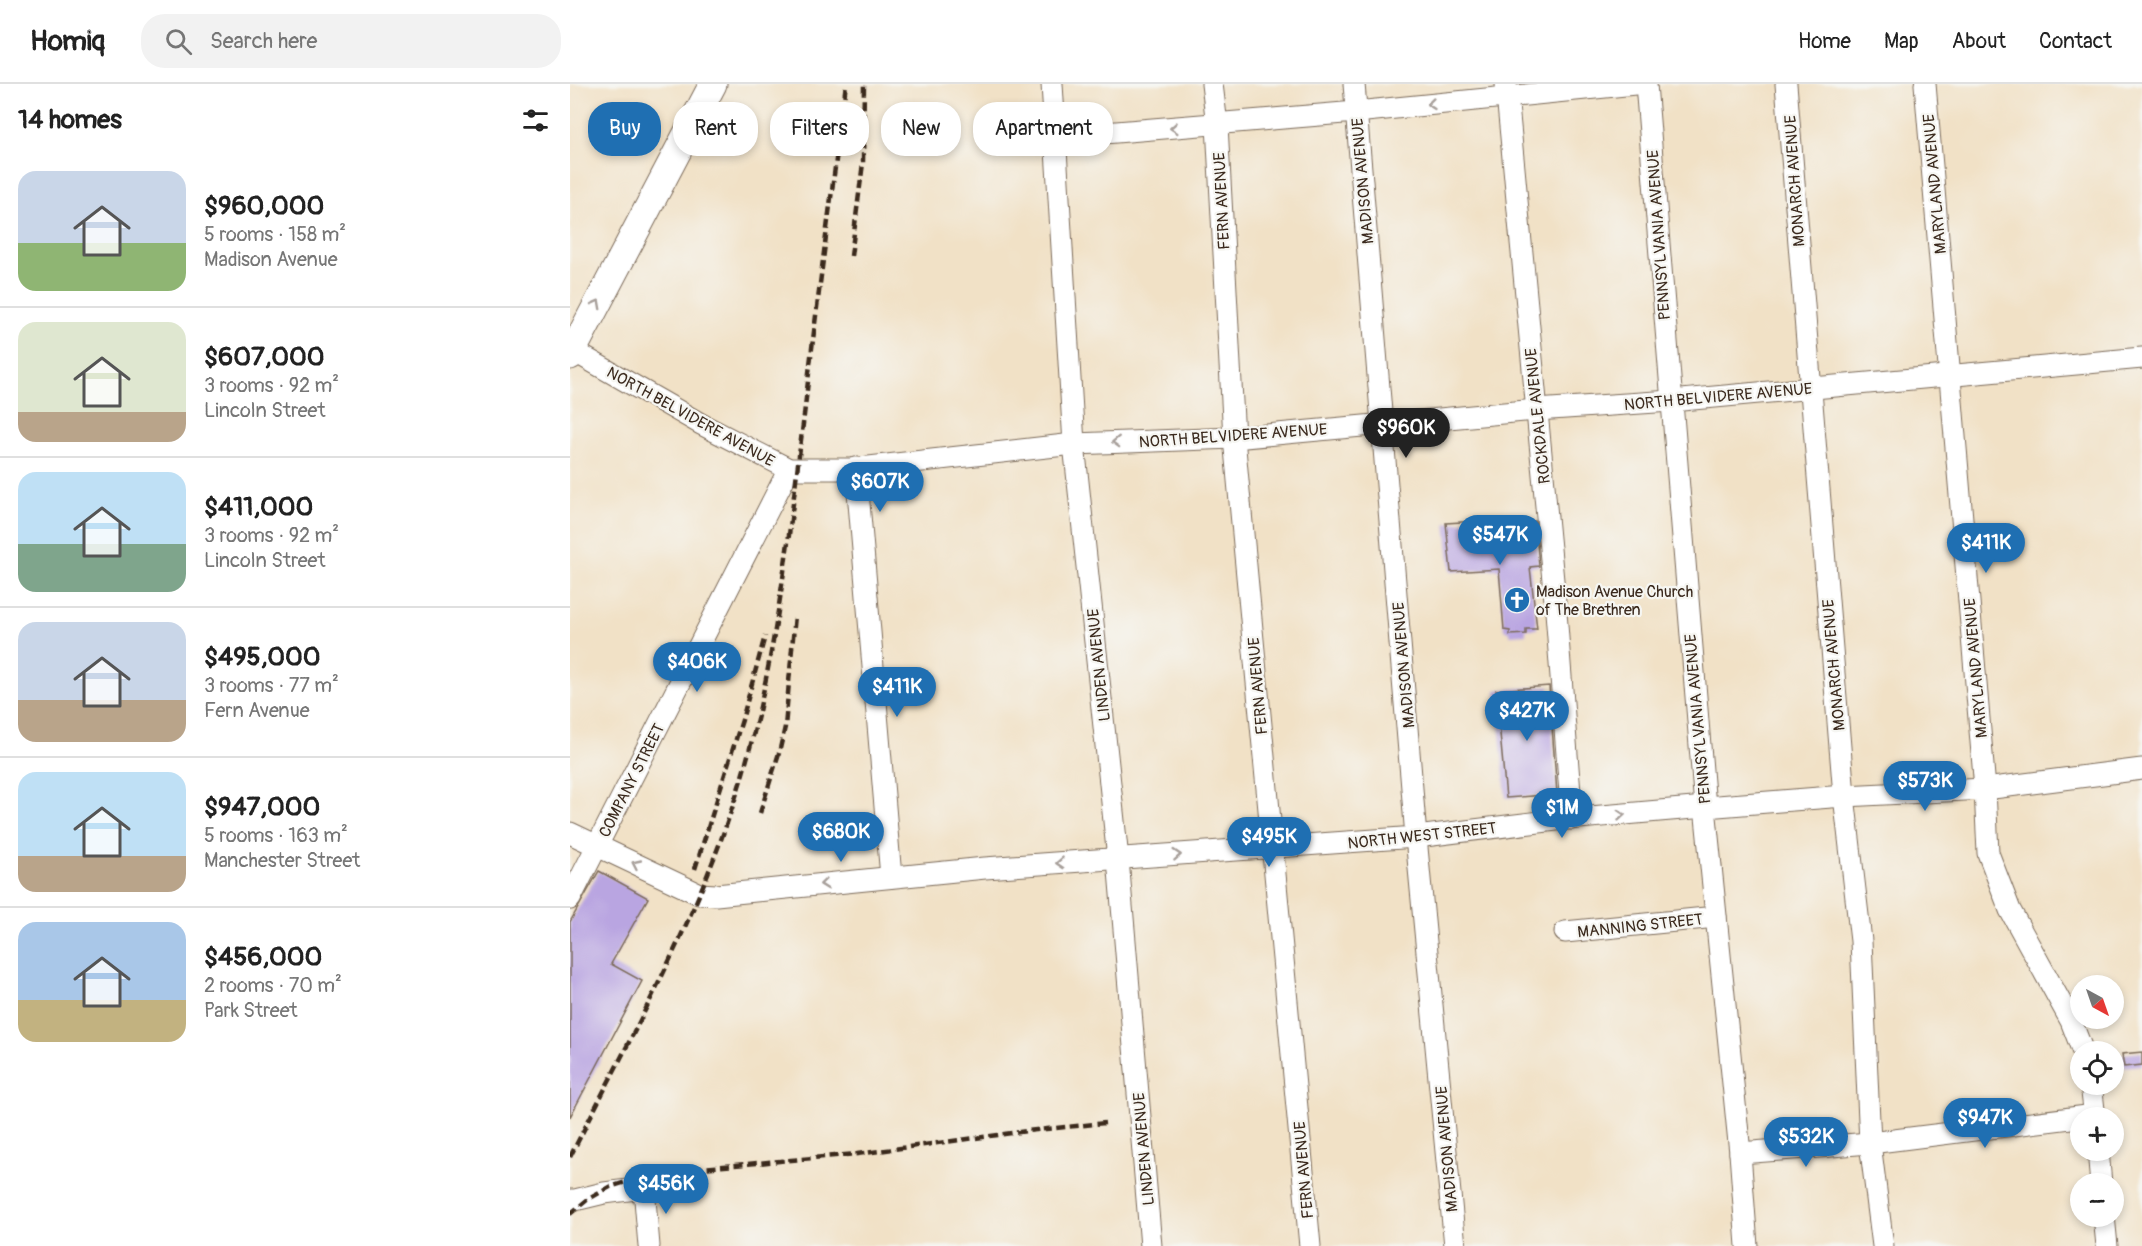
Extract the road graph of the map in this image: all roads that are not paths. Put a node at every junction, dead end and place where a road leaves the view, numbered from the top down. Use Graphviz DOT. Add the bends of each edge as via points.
graph roads {
  1 [pos="713,84"];
  2 [pos="1052,84"];
  3 [pos="1212,84"];
  4 [pos="1354,84"];
  5 [pos="1635,84"];
  6 [pos="1647,84"];
  7 [pos="1786,84"];
  8 [pos="1925,84"];
  9 [pos="1506,90"];
  10 [pos="1053,102"];
  11 [pos="1356,112"];
  12 [pos="1216,125"];
  13 [pos="1113,133"];
  14 [pos="1057,156"];
  15 [pos="571,352"];
  16 [pos="2142,358"];
  17 [pos="1950,376"];
  18 [pos="1809,388"];
  19 [pos="1671,401"];
  20 [pos="1536,410"];
  21 [pos="1384,424"];
  22 [pos="1234,438"];
  23 [pos="1074,444"];
  24 [pos="856,468"];
  25 [pos="789,470"];
  26 [pos="2142,770"];
  27 [pos="1985,789"];
  28 [pos="1844,796"];
  29 [pos="1705,807"];
  30 [pos="1572,819"];
  31 [pos="570,833"];
  32 [pos="1416,837"];
  33 [pos="597,846"];
  34 [pos="1272,848"];
  35 [pos="1118,859"];
  36 [pos="891,878"];
  37 [pos="570,899"];
  38 [pos="1716,917"];
  39 [pos="1565,932"];
  40 [pos="2079,1041"];
  41 [pos="2070,1119"];
  42 [pos="1870,1143"];
  43 [pos="1740,1153"];
  44 [pos="570,1200"];
  45 [pos="2105,1227"];
  46 [pos="649,1246"];
  47 [pos="1151,1246"];
  48 [pos="1310,1246"];
  49 [pos="1455,1246"];
  50 [pos="1747,1246"];
  51 [pos="1883,1246"];
  52 [pos="2107,1246"];
  15 -- 1 [label="main road, one-way"];
  2 -- 10 [label="street, LINDEN AVENUE"];
  3 -- 12 [label="street, FERN AVENUE"];
  4 -- 11 [label="street, MADISON AVENUE"];
  5 -- 9 [label="street"];
  6 -- 19 [label="street, PENNSYLVANIA AVENUE"];
  7 -- 18 [label="street, MONARCH AVENUE"];
  8 -- 17 [label="street, MARYLAND AVENUE"];
  9 -- 11 [label="street, one-way"];
  9 -- 20 [label="street, ROCKDALE AVENUE"];
  11 -- 12 [label="street"];
  11 -- 21 [label="street, MADISON AVENUE"];
  12 -- 13 [label="street, one-way"];
  12 -- 22 [label="street, FERN AVENUE"];
  14 -- 23 [label="street, LINDEN AVENUE"];
  15 -- 25 [label="street, NORTH BELVIDERE AVENUE"];
  16 -- 17 [label="street, NORTH BELVIDERE AVENUE"];
  17 -- 18 [label="street, NORTH BELVIDERE AVENUE"];
  17 -- 27 [label="street, MARYLAND AVENUE"];
  18 -- 19 [label="street, NORTH BELVIDERE AVENUE"];
  18 -- 28 [label="street, MONARCH AVENUE"];
  19 -- 20 [label="street, NORTH BELVIDERE AVENUE"];
  19 -- 29 [label="street, PENNSYLVANIA AVENUE"];
  20 -- 21 [label="street, NORTH BELVIDERE AVENUE"];
  20 -- 30 [label="street, ROCKDALE AVENUE"];
  21 -- 22 [label="street, NORTH BELVIDERE AVENUE"];
  21 -- 32 [label="street, MADISON AVENUE"];
  22 -- 23 [label="street, NORTH BELVIDERE AVENUE, one-way"];
  22 -- 34 [label="street, FERN AVENUE"];
  23 -- 24 [label="street, NORTH BELVIDERE AVENUE"];
  23 -- 35 [label="street, LINDEN AVENUE"];
  24 -- 25 [label="street, NORTH BELVIDERE AVENUE"];
  24 -- 36 [label="street"];
  25 -- 33 [label="street, COMPANY STREET"];
  26 -- 27 [label="street, NORTH WEST STREET"];
  27 -- 28 [label="street, NORTH WEST STREET"];
  27 -- 40 [label="street, MARYLAND AVENUE" via="1988,853 2010,910"];
  28 -- 29 [label="street, NORTH WEST STREET"];
  28 -- 42 [label="street, MONARCH AVENUE" via="1861,940"];
  30 -- 29 [label="street, NORTH WEST STREET, one-way"];
  29 -- 38 [label="street, PENNSYLVANIA AVENUE"];
  30 -- 32 [label="street, NORTH WEST STREET"];
  31 -- 33 [label="street, NORTH WEST STREET"];
  32 -- 34 [label="street, NORTH WEST STREET"];
  32 -- 49 [label="street, MADISON AVENUE"];
  36 -- 33 [label="street, NORTH WEST STREET, one-way" via="707,895"];
  33 -- 37 [label="street, COMPANY STREET"];
  35 -- 34 [label="street, NORTH WEST STREET, one-way"];
  34 -- 48 [label="street, FERN AVENUE"];
  35 -- 36 [label="street, NORTH WEST STREET, one-way"];
  35 -- 47 [label="street, LINDEN AVENUE"];
  38 -- 39 [label="street, MANNING STREET"];
  38 -- 43 [label="street, PENNSYLVANIA AVENUE"];
  41 -- 42 [label="street"];
  42 -- 43 [label="street"];
  42 -- 51 [label="street, MONARCH AVENUE"];
  43 -- 50 [label="street, PENNSYLVANIA AVENUE"];
  44 -- 46 [label="street" via="644,1188"];
  45 -- 52 [label="street"];
}
